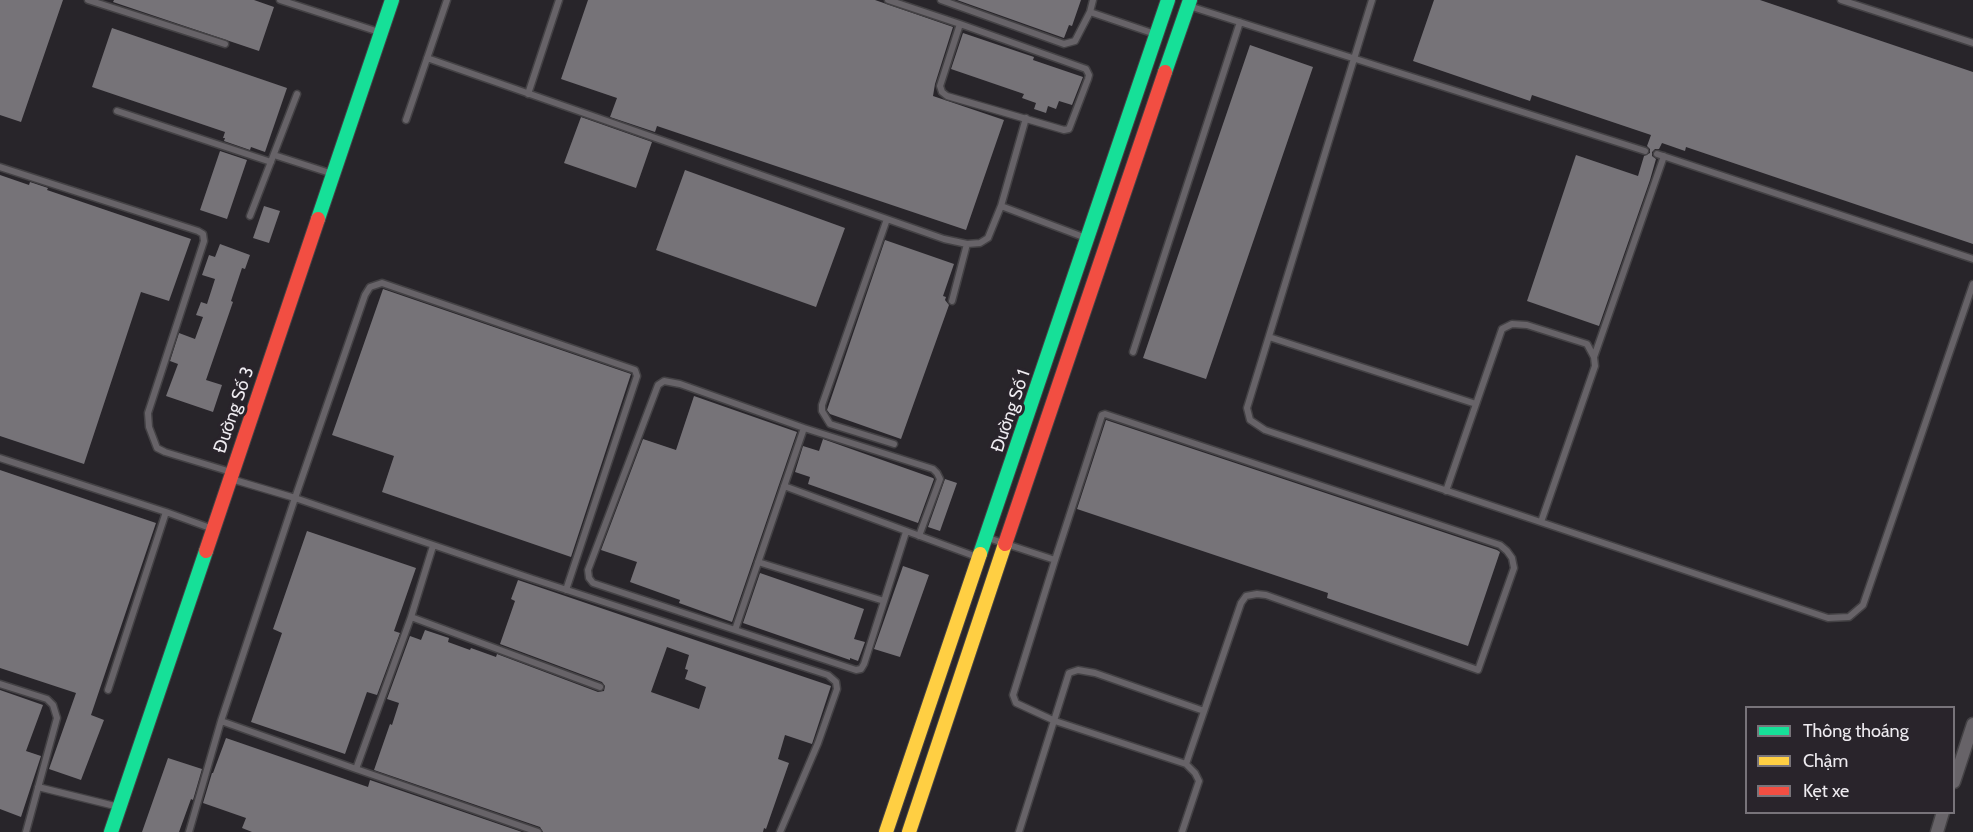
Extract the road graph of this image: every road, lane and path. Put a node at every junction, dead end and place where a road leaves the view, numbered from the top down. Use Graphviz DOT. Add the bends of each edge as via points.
graph roads {
  1 [pos="88,0"];
  2 [pos="280,0"];
  3 [pos="392,0"];
  4 [pos="447,0"];
  5 [pos="559,0"];
  6 [pos="888,0"];
  7 [pos="941,0"];
  8 [pos="1094,0"];
  9 [pos="1168,0"];
  10 [pos="1372,0"];
  11 [pos="1841,0"];
  12 [pos="1189,3"];
  13 [pos="1090,12"];
  14 [pos="1240,22"];
  15 [pos="960,24"];
  16 [pos="381,33"];
  17 [pos="1156,34"];
  18 [pos="1973,43"];
  19 [pos="225,44"];
  20 [pos="427,58"];
  21 [pos="1353,58"];
  22 [pos="297,94"];
  23 [pos="528,94"];
  24 [pos="117,111"];
  25 [pos="1026,118"];
  26 [pos="406,120"];
  27 [pos="1645,151"];
  28 [pos="272,158"];
  29 [pos="0,167"];
  30 [pos="333,174"];
  31 [pos="1001,206"];
  32 [pos="250,216"];
  33 [pos="887,219"];
  34 [pos="1088,238"];
  35 [pos="967,244"];
  36 [pos="1973,259"];
  37 [pos="1973,284"];
  38 [pos="952,301"];
  39 [pos="1269,338"];
  40 [pos="1133,352"];
  41 [pos="1594,357"];
  42 [pos="1476,404"];
  43 [pos="804,428"];
  44 [pos="894,444"];
  45 [pos="0,458"];
  46 [pos="231,476"];
  47 [pos="784,486"];
  48 [pos="1446,491"];
  49 [pos="295,498"];
  50 [pos="166,512"];
  51 [pos="1541,522"];
  52 [pos="213,529"];
  53 [pos="906,531"];
  54 [pos="919,536"];
  55 [pos="987,538"];
  56 [pos="1005,543"];
  57 [pos="433,546"];
  58 [pos="980,558"];
  59 [pos="1055,560"];
  60 [pos="758,562"];
  61 [pos="566,590"];
  62 [pos="884,601"];
  63 [pos="411,617"];
  64 [pos="735,630"];
  65 [pos="0,684"];
  66 [pos="600,687"];
  67 [pos="108,690"];
  68 [pos="1204,711"];
  69 [pos="221,721"];
  70 [pos="1055,721"];
  71 [pos="1973,724"];
  72 [pos="1186,764"];
  73 [pos="356,769"];
  74 [pos="1955,776"];
  75 [pos="38,787"];
  76 [pos="120,807"];
  77 [pos="1943,814"];
  78 [pos="26,832"];
  79 [pos="111,832"];
  80 [pos="189,832"];
  81 [pos="538,832"];
  82 [pos="780,832"];
  83 [pos="886,832"];
  84 [pos="909,832"];
  85 [pos="1019,832"];
  86 [pos="1182,832"];
  87 [pos="1936,832"];
  1 -- 19 [label="lane"];
  2 -- 16 [label="lane"];
  3 -- 16 [label="street, Đường Số 3"];
  4 -- 20 [label="lane"];
  5 -- 23 [label="lane"];
  6 -- 15 [label="lane"];
  7 -- 13 [label="lane" via="1064,44 1075,41"];
  8 -- 13 [label="lane"];
  9 -- 17 [label="street, Đường Số 1"];
  10 -- 21 [label="lane"];
  11 -- 18 [label="lane"];
  12 -- 14 [label="lane"];
  12 -- 56 [label="street, Đường Số 1"];
  13 -- 17 [label="lane"];
  14 -- 21 [label="lane"];
  14 -- 40 [label="lane"];
  15 -- 25 [label="lane" via="940,86 942,92"];
  15 -- 25 [label="lane" via="1088,71 1069,129"];
  16 -- 30 [label="street, Đường Số 3"];
  17 -- 34 [label="street, Đường Số 1"];
  20 -- 23 [label="lane"];
  20 -- 26 [label="lane"];
  21 -- 27 [label="lane"];
  21 -- 39 [label="lane"];
  22 -- 28 [label="lane"];
  23 -- 33 [label="lane"];
  24 -- 28 [label="lane"];
  25 -- 31 [label="lane"];
  28 -- 30 [label="lane"];
  28 -- 32 [label="lane"];
  29 -- 46 [label="lane" via="203,234 204,241 148,413 149,427 157,448"];
  30 -- 46 [label="street, Đường Số 3"];
  31 -- 34 [label="lane"];
  31 -- 35 [label="lane" via="988,238"];
  33 -- 35 [label="lane"];
  33 -- 44 [label="lane" via="822,411 830,424"];
  34 -- 55 [label="street, Đường Số 1"];
  35 -- 38 [label="lane"];
  36 -- 41 [label="lane" via="1661,155"];
  37 -- 51 [label="lane" via="1863,606 1849,617 1828,618"];
  39 -- 42 [label="lane"];
  39 -- 48 [label="lane" via="1247,408 1250,420 1265,430"];
  41 -- 42 [label="lane" via="1587,344 1512,324 1502,328"];
  41 -- 51 [label="lane" via="1595,366"];
  42 -- 48 [label="lane"];
  43 -- 47 [label="lane"];
  43 -- 54 [label="lane" via="933,469 940,479"];
  43 -- 64 [label="lane" via="664,381 658,385 588,570 593,582"];
  45 -- 50 [label="lane"];
  46 -- 49 [label="lane"];
  46 -- 52 [label="street, Đường Số 3"];
  47 -- 53 [label="lane"];
  47 -- 60 [label="lane"];
  48 -- 51 [label="lane"];
  49 -- 57 [label="lane"];
  49 -- 61 [label="lane" via="365,295 370,287 382,283 637,372"];
  49 -- 69 [label="lane"];
  50 -- 52 [label="lane"];
  50 -- 67 [label="lane"];
  52 -- 76 [label="street, Đường Số 3"];
  53 -- 54 [label="lane"];
  53 -- 62 [label="lane"];
  54 -- 58 [label="lane"];
  55 -- 56 [label="lane"];
  55 -- 58 [label="street, Đường Số 1"];
  56 -- 59 [label="lane"];
  56 -- 84 [label="street, Đường Số 1"];
  57 -- 61 [label="lane"];
  57 -- 63 [label="lane"];
  58 -- 83 [label="street, Đường Số 1"];
  59 -- 68 [label="lane" via="1105,414 1500,545 1512,558 1514,568 1478,670 1257,594 1245,596 1241,603"];
  59 -- 70 [label="lane" via="1013,695 1016,703"];
  60 -- 62 [label="lane"];
  60 -- 64 [label="lane"];
  61 -- 82 [label="lane" via="828,675 836,682 818,744"];
  62 -- 64 [label="lane" via="864,664 856,670"];
  63 -- 66 [label="lane"];
  63 -- 73 [label="lane"];
  65 -- 75 [label="lane" via="53,705 57,718"];
  68 -- 70 [label="lane" via="1078,670 1069,673"];
  68 -- 72 [label="lane"];
  69 -- 73 [label="lane"];
  69 -- 80 [label="lane"];
  70 -- 72 [label="lane"];
  70 -- 85 [label="lane"];
  71 -- 74 [label="street"];
  72 -- 86 [label="lane" via="1199,781"];
  73 -- 81 [label="lane"];
  75 -- 76 [label="lane"];
  75 -- 78 [label="lane"];
  76 -- 79 [label="street, Đường Số 3"];
  77 -- 87 [label="street"];
}
